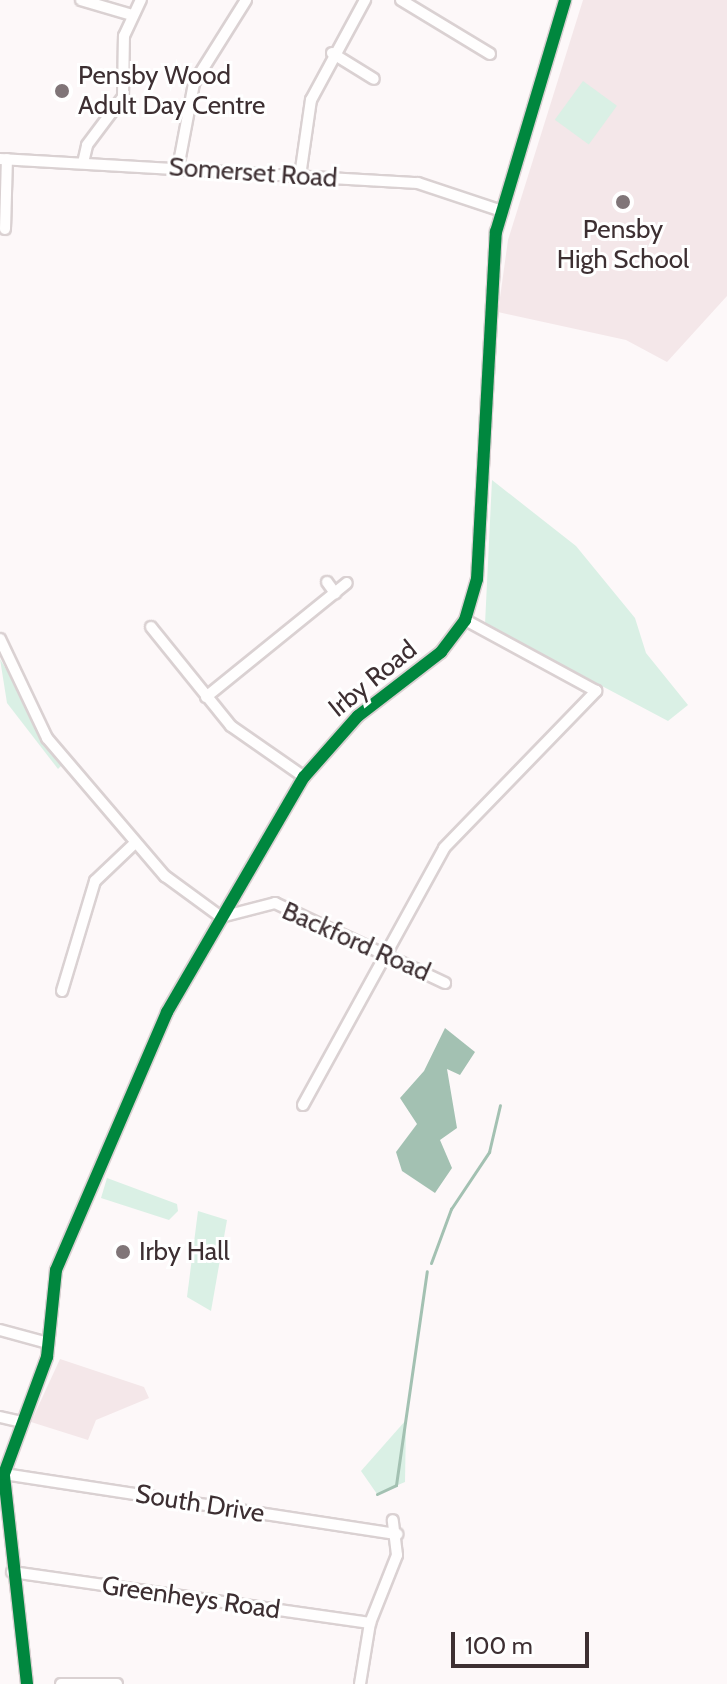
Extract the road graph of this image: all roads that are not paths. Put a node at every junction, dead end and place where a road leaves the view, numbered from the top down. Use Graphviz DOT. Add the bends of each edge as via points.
graph roads {
  1 [pos="81,0"];
  2 [pos="141,0"];
  3 [pos="246,0"];
  4 [pos="365,0"];
  5 [pos="401,0"];
  6 [pos="565,0"];
  7 [pos="132,15"];
  8 [pos="332,53"];
  9 [pos="490,54"];
  10 [pos="374,79"];
  11 [pos="4,159"];
  12 [pos="83,163"];
  13 [pos="178,168"];
  14 [pos="300,176"];
  15 [pos="502,211"];
  16 [pos="5,229"];
  17 [pos="327,582"];
  18 [pos="347,583"];
  19 [pos="335,593"];
  20 [pos="465,620"];
  21 [pos="151,627"];
  22 [pos="0,639"];
  23 [pos="206,697"];
  24 [pos="304,777"];
  25 [pos="133,845"];
  26 [pos="221,917"];
  27 [pos="387,955"];
  28 [pos="445,983"];
  29 [pos="62,991"];
  30 [pos="303,1105"];
  31 [pos="0,1330"];
  32 [pos="48,1343"];
  33 [pos="0,1417"];
  34 [pos="22,1422"];
  35 [pos="4,1474"];
  36 [pos="393,1520"];
  37 [pos="397,1534"];
  38 [pos="12,1572"];
  39 [pos="370,1623"];
  40 [pos="27,1684"];
  41 [pos="61,1684"];
  42 [pos="117,1684"];
  43 [pos="360,1684"];
  1 -- 7 [label="street"];
  2 -- 7 [label="street"];
  3 -- 13 [label="street" via="194,83"];
  4 -- 8 [label="street"];
  5 -- 9 [label="street"];
  6 -- 15 [label="street, Irby Road"];
  7 -- 12 [label="street" via="123,97 87,145"];
  8 -- 10 [label="street"];
  8 -- 14 [label="street" via="308,112"];
  11 -- 12 [label="street, Somerset Road"];
  11 -- 16 [label="street"];
  12 -- 13 [label="street, Somerset Road"];
  13 -- 14 [label="street, Somerset Road"];
  14 -- 15 [label="street, Somerset Road" via="418,183"];
  15 -- 20 [label="street, Irby Road" via="488,288 477,579"];
  17 -- 19 [label="street"];
  18 -- 19 [label="street"];
  19 -- 23 [label="street"];
  20 -- 24 [label="street, Irby Road" via="441,652 358,716"];
  20 -- 27 [label="street" via="596,691 444,848"];
  21 -- 23 [label="street"];
  22 -- 25 [label="street" via="47,738"];
  23 -- 24 [label="street" via="231,726"];
  24 -- 26 [label="street, Irby Road"];
  25 -- 26 [label="street"];
  25 -- 29 [label="street" via="95,881"];
  26 -- 27 [label="street, Backford Road" via="275,903"];
  26 -- 32 [label="street, Irby Road" via="145,1058 76,1220 56,1270"];
  27 -- 28 [label="street, Backford Road"];
  27 -- 30 [label="street"];
  31 -- 32 [label="street"];
  32 -- 34 [label="street, Irby Road"];
  33 -- 34 [label="street"];
  34 -- 35 [label="street, Irby Road"];
  35 -- 37 [label="street, South Drive"];
  35 -- 38 [label="street"];
  36 -- 37 [label="street"];
  37 -- 39 [label="street" via="389,1587"];
  38 -- 39 [label="street, Greenheys Road"];
  38 -- 40 [label="street"];
  39 -- 43 [label="street"];
  41 -- 42 [label="street"];
}
